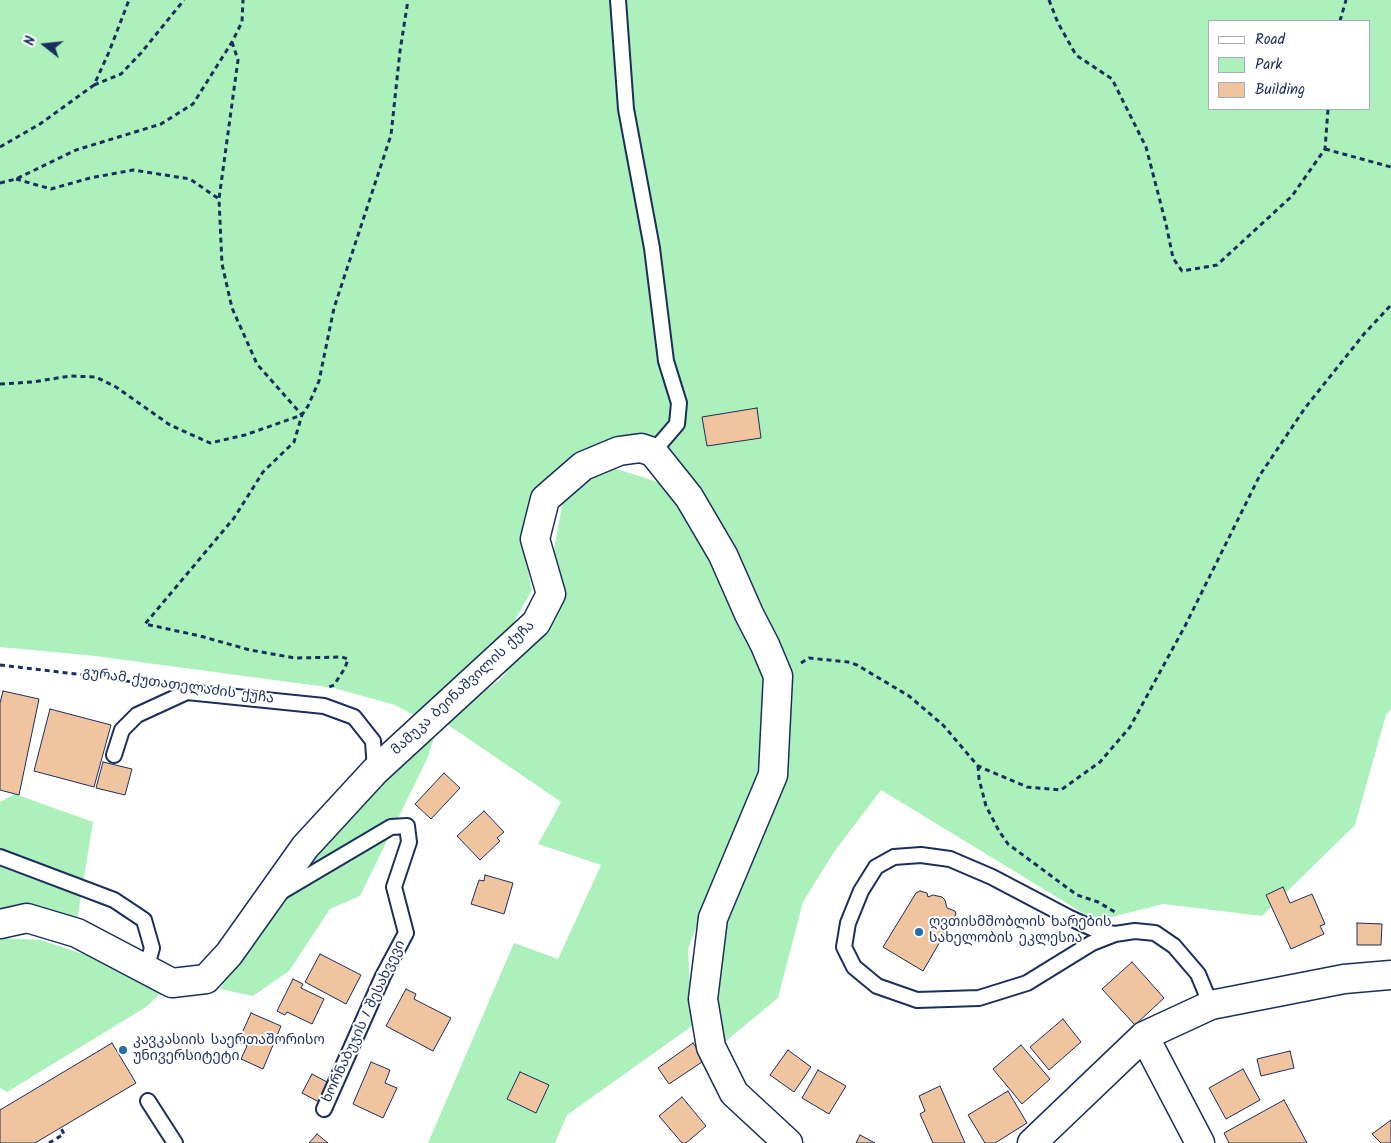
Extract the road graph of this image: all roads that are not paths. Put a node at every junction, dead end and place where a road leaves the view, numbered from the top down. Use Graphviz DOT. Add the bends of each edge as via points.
graph roads {
  1 [pos="618,0"];
  2 [pos="653,452"];
  3 [pos="114,755"];
  4 [pos="376,771"];
  5 [pos="0,857"];
  6 [pos="269,898"];
  7 [pos="0,924"];
  8 [pos="1115,934"];
  9 [pos="146,969"];
  10 [pos="1391,976"];
  11 [pos="1211,1005"];
  12 [pos="1144,1036"];
  13 [pos="148,1101"];
  14 [pos="324,1109"];
  15 [pos="175,1143"];
  16 [pos="788,1143"];
  17 [pos="1032,1143"];
  18 [pos="1200,1143"];
  1 -- 2 [label="lane" via="626,110 652,248 666,361 679,403 678,424"];
  2 -- 4 [label="street, მამუკა ბეინაშვილის ქუჩა" via="641,448 619,451 583,466 545,499 535,539 551,594 536,623"];
  2 -- 16 [label="street" via="690,497 723,555 778,676 773,775 713,918 703,1000 711,1047 734,1093"];
  3 -- 4 [label="lane, გურამ ქუთათელაძის ქუჩა" via="122,730 137,715 187,692 324,706 354,717 373,741"];
  4 -- 6 [label="street, მამუკა ბეინაშვილის ქუჩა" via="305,847"];
  5 -- 9 [label="lane" via="114,900 144,920 152,948"];
  6 -- 9 [label="street, მამუკა ბეინაშვილის ქუჩა" via="229,954 206,978 172,983"];
  6 -- 14 [label="lane, ხორნაბუჯის I შესახვევი" via="391,827 407,826 409,842 394,887 406,933 383,976"];
  7 -- 9 [label="street, მამუკა ბეინაშვილის ქუჩა" via="27,918 77,932"];
  8 -- 8 [label="lane" via="1092,943 1027,983 979,998 917,1000 877,986 854,967 844,947 848,923 861,891 876,867 894,857 921,855 950,859 1096,930"];
  8 -- 11 [label="lane" via="1155,933 1174,946 1198,974"];
  10 -- 11 [label="street" via="1344,979"];
  11 -- 12 [label="street"];
  12 -- 17 [label="street"];
  12 -- 18 [label="street"];
  13 -- 15 [label="lane"];
}
